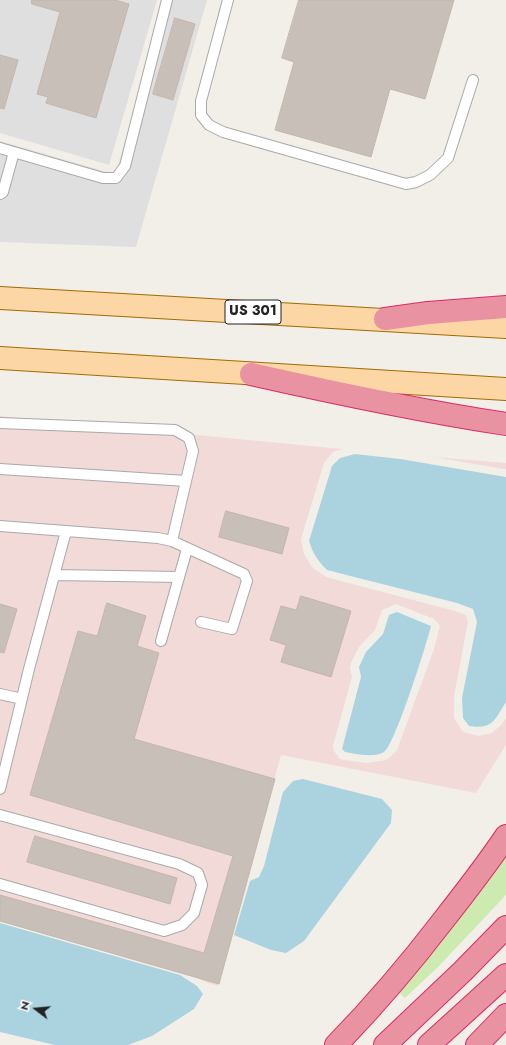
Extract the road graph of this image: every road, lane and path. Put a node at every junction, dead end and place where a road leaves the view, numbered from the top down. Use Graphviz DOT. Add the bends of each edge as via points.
graph roads {
  1 [pos="168,0"];
  2 [pos="228,0"];
  3 [pos="473,80"];
  4 [pos="0,148"];
  5 [pos="14,152"];
  6 [pos="0,194"];
  7 [pos="0,298"];
  8 [pos="506,307"];
  9 [pos="385,319"];
  10 [pos="506,327"];
  11 [pos="0,358"];
  12 [pos="251,374"];
  13 [pos="506,389"];
  14 [pos="0,423"];
  15 [pos="506,424"];
  16 [pos="0,469"];
  17 [pos="186,482"];
  18 [pos="0,526"];
  19 [pos="66,531"];
  20 [pos="172,542"];
  21 [pos="187,549"];
  22 [pos="54,575"];
  23 [pos="179,577"];
  24 [pos="201,622"];
  25 [pos="161,641"];
  26 [pos="0,694"];
  27 [pos="22,699"];
  28 [pos="0,789"];
  29 [pos="0,815"];
  30 [pos="506,836"];
  31 [pos="0,884"];
  32 [pos="506,927"];
  33 [pos="506,975"];
  34 [pos="506,1015"];
  35 [pos="336,1045"];
  36 [pos="385,1045"];
  37 [pos="430,1045"];
  38 [pos="477,1045"];
  1 -- 5 [label="lane" via="125,166 116,178 103,178"];
  2 -- 3 [label="lane" via="201,101 201,115 209,125 223,132 406,184 416,182 430,175 448,158"];
  4 -- 5 [label="lane"];
  5 -- 6 [label="lane" via="3,192"];
  7 -- 9 [label="main road, US 301"];
  8 -- 9 [label="highway"];
  9 -- 10 [label="main road, US 301"];
  11 -- 12 [label="main road"];
  12 -- 13 [label="main road"];
  12 -- 15 [label="highway" via="386,403"];
  14 -- 17 [label="lane" via="175,430 188,438 193,451"];
  16 -- 17 [label="lane"];
  17 -- 20 [label="lane"];
  18 -- 19 [label="lane"];
  19 -- 20 [label="lane" via="158,538"];
  19 -- 22 [label="lane"];
  20 -- 21 [label="lane"];
  21 -- 23 [label="lane"];
  21 -- 24 [label="lane" via="244,574 247,581 232,629"];
  22 -- 23 [label="lane"];
  22 -- 27 [label="lane"];
  23 -- 25 [label="lane"];
  26 -- 27 [label="lane"];
  27 -- 28 [label="lane"];
  29 -- 31 [label="lane" via="179,864 198,873 202,885 194,912 182,925 164,931"];
  30 -- 35 [label="highway" via="407,968"];
  32 -- 36 [label="highway"];
  33 -- 37 [label="highway"];
  34 -- 38 [label="highway"];
}
